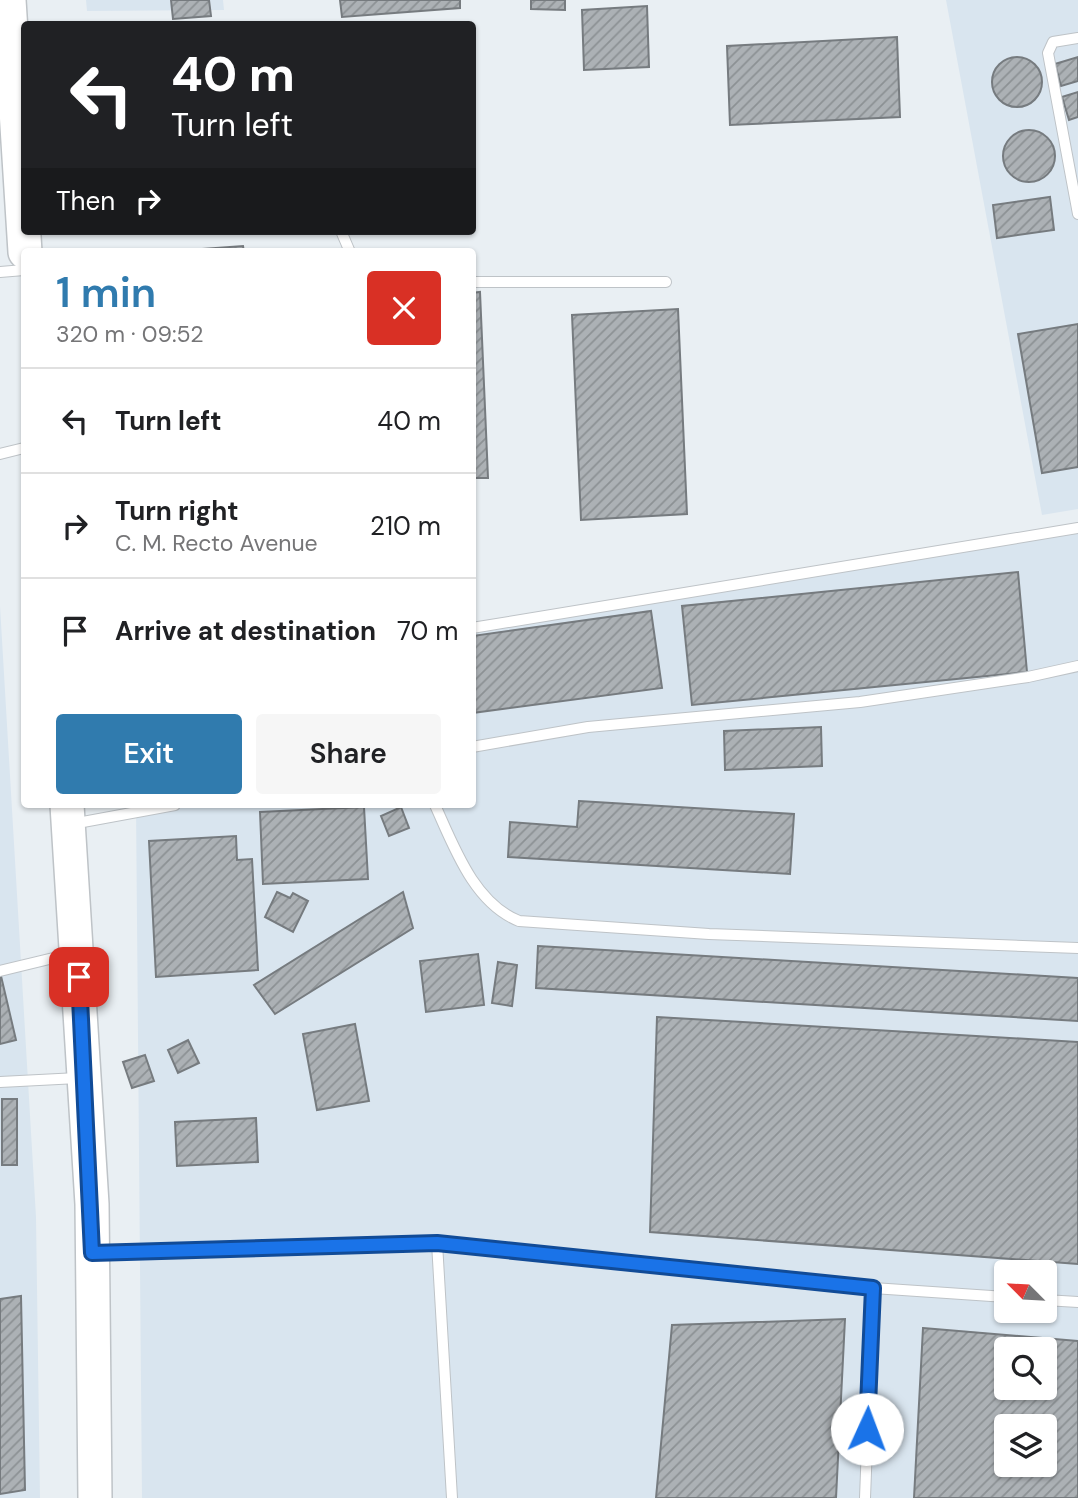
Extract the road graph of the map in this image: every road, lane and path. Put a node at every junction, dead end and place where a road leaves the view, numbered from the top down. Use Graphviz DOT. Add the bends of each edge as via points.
graph roads {
  1 [pos="9,0"];
  2 [pos="1078,38"];
  3 [pos="7,82"];
  4 [pos="21,193"];
  5 [pos="1078,214"];
  6 [pos="21,270"];
  7 [pos="0,272"];
  8 [pos="476,282"];
  9 [pos="666,282"];
  10 [pos="21,449"];
  11 [pos="0,454"];
  12 [pos="1078,528"];
  13 [pos="476,627"];
  14 [pos="1078,666"];
  15 [pos="476,746"];
  16 [pos="143,808"];
  17 [pos="436,808"];
  18 [pos="68,815"];
  19 [pos="1078,948"];
  20 [pos="78,952"];
  21 [pos="0,971"];
  22 [pos="85,1077"];
  23 [pos="0,1083"];
  24 [pos="437,1243"];
  25 [pos="92,1253"];
  26 [pos="873,1288"];
  27 [pos="994,1296"];
  28 [pos="1057,1301"];
  29 [pos="1078,1302"];
  30 [pos="95,1498"];
  31 [pos="452,1498"];
  32 [pos="864,1498"];
  1 -- 3 [label="highway"];
  2 -- 5 [label="lane" via="1054,42 1048,53"];
  3 -- 4 [label="highway"];
  6 -- 7 [label="lane"];
  8 -- 9 [label="lane"];
  10 -- 11 [label="lane"];
  12 -- 13 [label="lane"];
  14 -- 15 [label="lane" via="860,702 588,727"];
  16 -- 18 [label="lane"];
  17 -- 19 [label="lane" via="456,851 488,901 519,921 709,934"];
  18 -- 20 [label="highway"];
  20 -- 21 [label="lane"];
  20 -- 22 [label="highway"];
  22 -- 23 [label="lane"];
  22 -- 25 [label="highway"];
  24 -- 25 [label="lane"];
  24 -- 26 [label="lane"];
  24 -- 31 [label="lane"];
  25 -- 30 [label="highway"];
  26 -- 27 [label="lane"];
  26 -- 32 [label="lane"];
  28 -- 29 [label="lane"];
}
